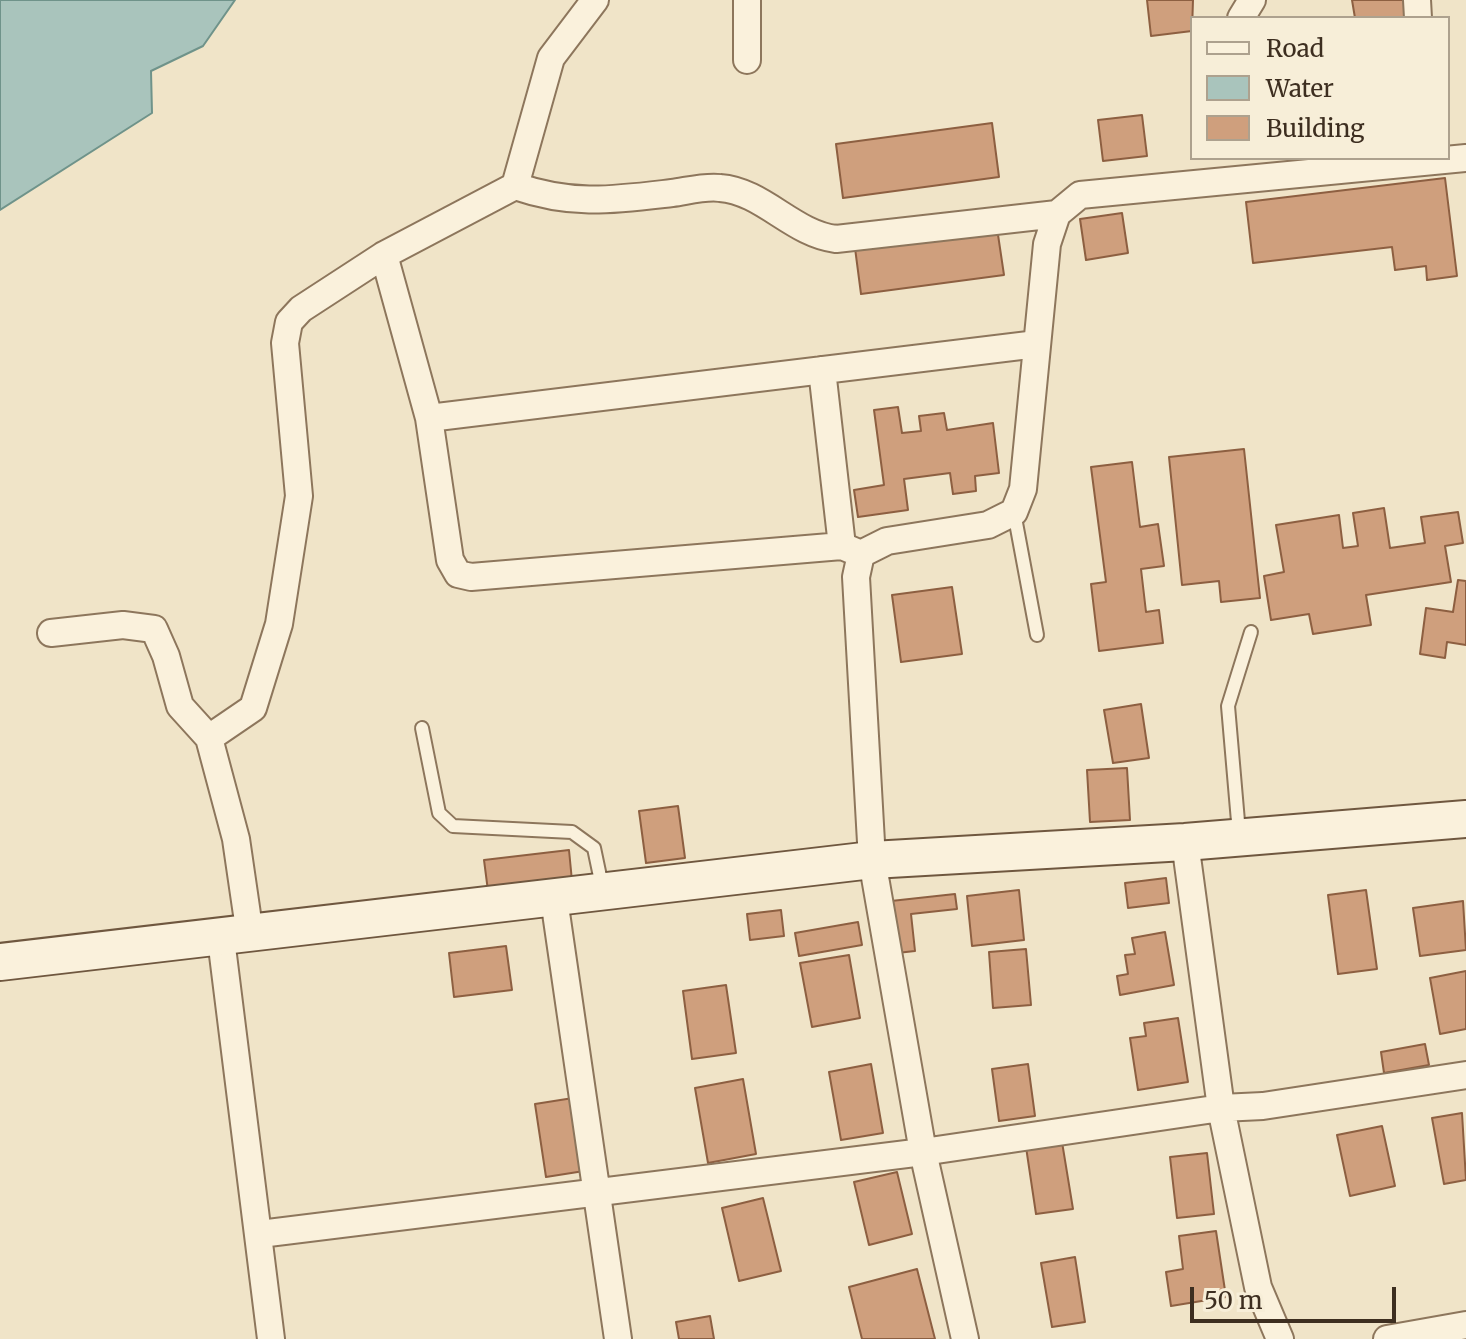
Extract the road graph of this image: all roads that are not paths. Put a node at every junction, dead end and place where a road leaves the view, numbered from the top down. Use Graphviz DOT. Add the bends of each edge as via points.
graph roads {
  1 [pos="595,0"];
  2 [pos="747,0"];
  3 [pos="747,60"];
  4 [pos="1431,160"];
  5 [pos="1216,170"];
  6 [pos="515,186"];
  7 [pos="1057,214"];
  8 [pos="384,255"];
  9 [pos="1037,344"];
  10 [pos="822,370"];
  11 [pos="429,418"];
  12 [pos="1014,512"];
  13 [pos="852,550"];
  14 [pos="1251,632"];
  15 [pos="51,633"];
  16 [pos="1037,635"];
  17 [pos="422,728"];
  18 [pos="209,738"];
  19 [pos="1466,819"];
  20 [pos="1240,838"];
  21 [pos="1185,842"];
  22 [pos="872,860"];
  23 [pos="604,893"];
  24 [pos="554,899"];
  25 [pos="236,937"];
  26 [pos="0,962"];
  27 [pos="1466,1075"];
  28 [pos="1221,1108"];
  29 [pos="923,1152"];
  30 [pos="598,1194"];
  31 [pos="260,1234"];
  32 [pos="1466,1325"];
  33 [pos="271,1339"];
  34 [pos="618,1339"];
  35 [pos="965,1339"];
  36 [pos="1280,1339"];
  37 [pos="1387,1339"];
  1 -- 6 [label="street" via="551,58"];
  2 -- 3 [label="street"];
  4 -- 5 [label="street"];
  5 -- 7 [label="street" via="1080,195"];
  6 -- 7 [label="street" via="552,199 603,201 720,187 817,237 836,239"];
  6 -- 8 [label="street"];
  7 -- 9 [label="street" via="1047,244"];
  8 -- 11 [label="street"];
  8 -- 18 [label="street" via="289,322 285,343 299,496 279,624 253,708"];
  9 -- 10 [label="street"];
  9 -- 12 [label="street" via="1023,489"];
  10 -- 11 [label="street"];
  10 -- 13 [label="street"];
  11 -- 13 [label="street" via="450,560 458,574"];
  12 -- 13 [label="street" via="988,525"];
  12 -- 16 [label="lane"];
  13 -- 22 [label="street"];
  14 -- 20 [label="lane" via="1228,706"];
  15 -- 18 [label="street" via="123,625 154,629 180,706"];
  17 -- 23 [label="lane" via="439,813 453,826 572,832 594,848"];
  18 -- 25 [label="street" via="236,839"];
  19 -- 20 [label="street"];
  20 -- 21 [label="street"];
  21 -- 22 [label="street"];
  21 -- 28 [label="street"];
  22 -- 23 [label="street"];
  22 -- 29 [label="street"];
  23 -- 24 [label="street"];
  24 -- 25 [label="street"];
  24 -- 30 [label="street"];
  25 -- 26 [label="street"];
  25 -- 31 [label="street"];
  27 -- 28 [label="street"];
  28 -- 29 [label="street"];
  28 -- 36 [label="street" via="1258,1287"];
  29 -- 30 [label="street"];
  29 -- 35 [label="street"];
  30 -- 31 [label="street"];
  30 -- 34 [label="street"];
  31 -- 33 [label="street"];
  32 -- 37 [label="street"];
}
